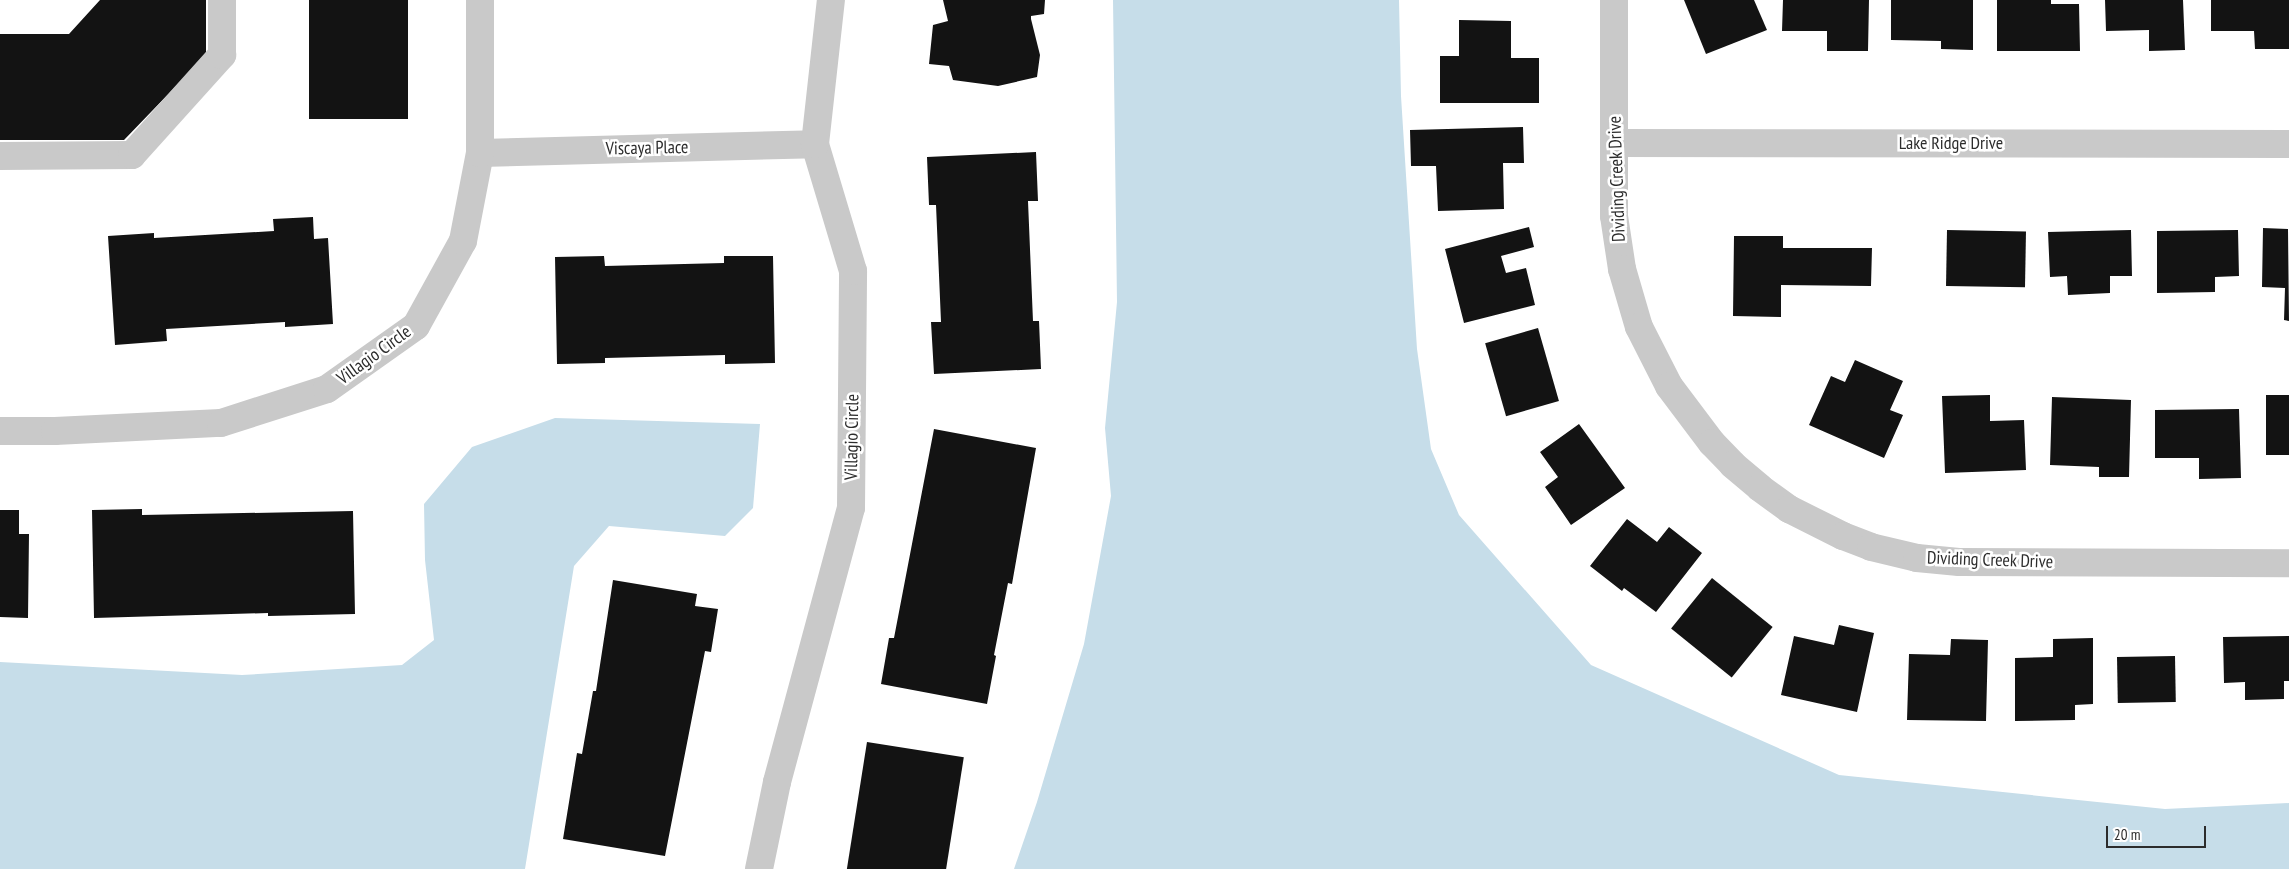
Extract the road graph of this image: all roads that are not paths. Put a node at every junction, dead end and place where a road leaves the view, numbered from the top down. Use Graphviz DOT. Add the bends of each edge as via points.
graph roads {
  1 [pos="222,0"];
  2 [pos="480,0"];
  3 [pos="831,0"];
  4 [pos="1614,0"];
  5 [pos="1614,143"];
  6 [pos="815,144"];
  7 [pos="2289,144"];
  8 [pos="480,153"];
  9 [pos="0,156"];
  10 [pos="0,431"];
  11 [pos="2289,563"];
  12 [pos="759,869"];
  1 -- 9 [label="street" via="222,55 132,155"];
  2 -- 8 [label="street, Villagio Circle"];
  3 -- 6 [label="street, Villagio Circle"];
  4 -- 5 [label="street, Dividing Creek Drive"];
  5 -- 7 [label="street, Lake Ridge Drive"];
  5 -- 11 [label="street, Dividing Creek Drive" via="1614,216 1622,270 1652,354 1669,386 1712,443 1740,471 1789,509 1871,547 1917,558 1959,562"];
  6 -- 8 [label="street, Viscaya Place"];
  6 -- 12 [label="street, Villagio Circle" via="853,271 851,508 777,782"];
  8 -- 10 [label="street, Villagio Circle" via="463,241 416,326 327,389 221,423"];
}
